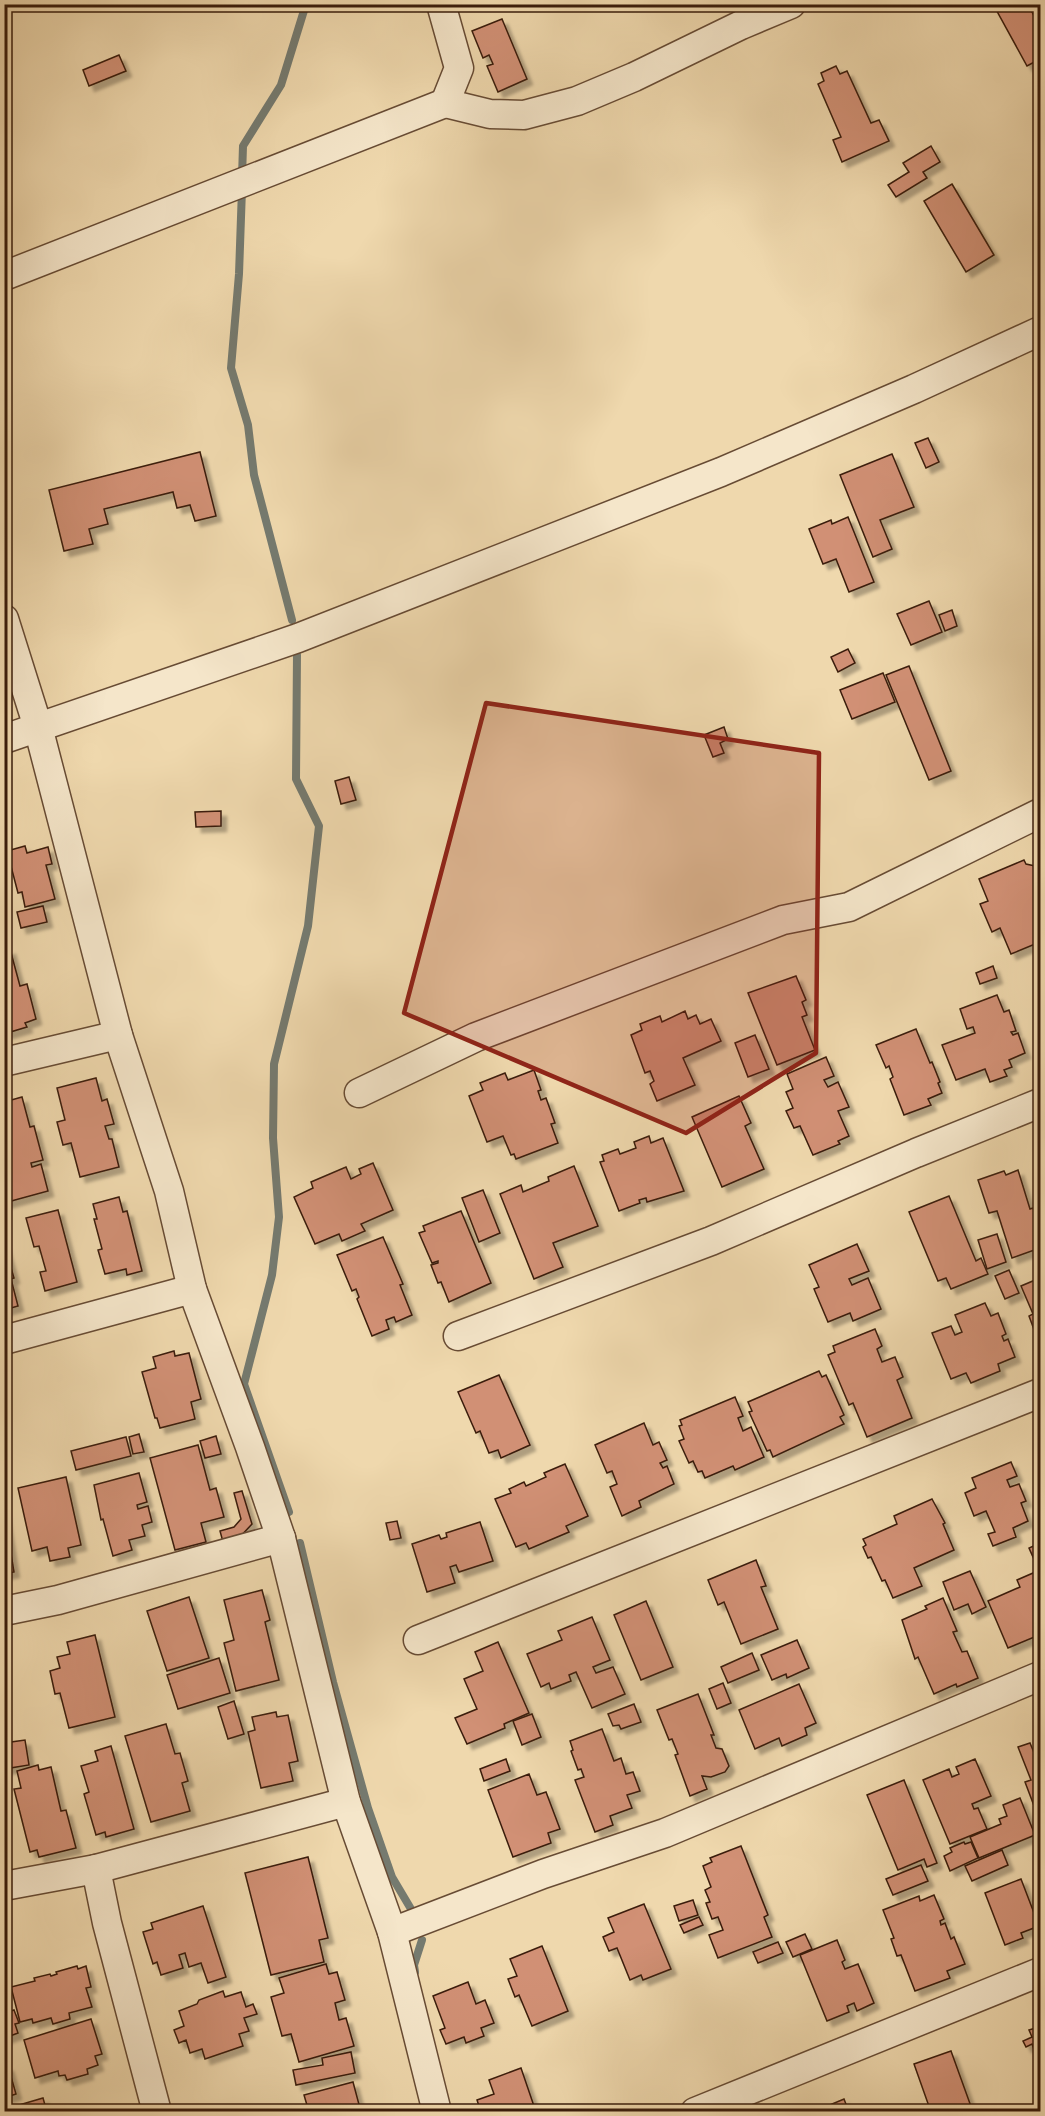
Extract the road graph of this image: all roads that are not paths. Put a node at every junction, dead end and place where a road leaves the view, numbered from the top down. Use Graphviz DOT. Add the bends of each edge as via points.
graph roads {
  1 [pos="441,4"];
  2 [pos="791,4"];
  3 [pos="445,103"];
  4 [pos="4,276"];
  5 [pos="1041,331"];
  6 [pos="4,619"];
  7 [pos="38,727"];
  8 [pos="4,739"];
  9 [pos="1041,813"];
  10 [pos="118,1035"];
  11 [pos="4,1062"];
  12 [pos="359,1092"];
  13 [pos="1041,1103"];
  14 [pos="192,1289"];
  15 [pos="458,1336"];
  16 [pos="4,1340"];
  17 [pos="1041,1393"];
  18 [pos="281,1538"];
  19 [pos="4,1611"];
  20 [pos="418,1640"];
  21 [pos="1041,1676"];
  22 [pos="346,1802"];
  23 [pos="96,1869"];
  24 [pos="4,1886"];
  25 [pos="392,1932"];
  26 [pos="1041,1972"];
  27 [pos="157,2112"];
  28 [pos="437,2112"];
  29 [pos="695,2112"];
  1 -- 3 [label="street" via="459,68"];
  2 -- 3 [label="street" via="577,101 524,115 490,114"];
  3 -- 4 [label="street"];
  5 -- 7 [label="street" via="721,472 298,638"];
  6 -- 7 [label="street"];
  7 -- 8 [label="street"];
  7 -- 10 [label="street"];
  9 -- 12 [label="street" via="849,907 783,920 706,949 476,1037"];
  10 -- 11 [label="street"];
  10 -- 14 [label="street" via="169,1191"];
  13 -- 15 [label="street" via="916,1152 711,1242"];
  14 -- 16 [label="street"];
  14 -- 18 [label="street"];
  17 -- 20 [label="street"];
  18 -- 19 [label="street" via="58,1600"];
  18 -- 22 [label="street"];
  21 -- 25 [label="street" via="665,1833 543,1874"];
  22 -- 23 [label="street"];
  22 -- 25 [label="street"];
  23 -- 24 [label="street"];
  23 -- 27 [label="street"];
  25 -- 28 [label="street"];
  26 -- 29 [label="street"];
}
